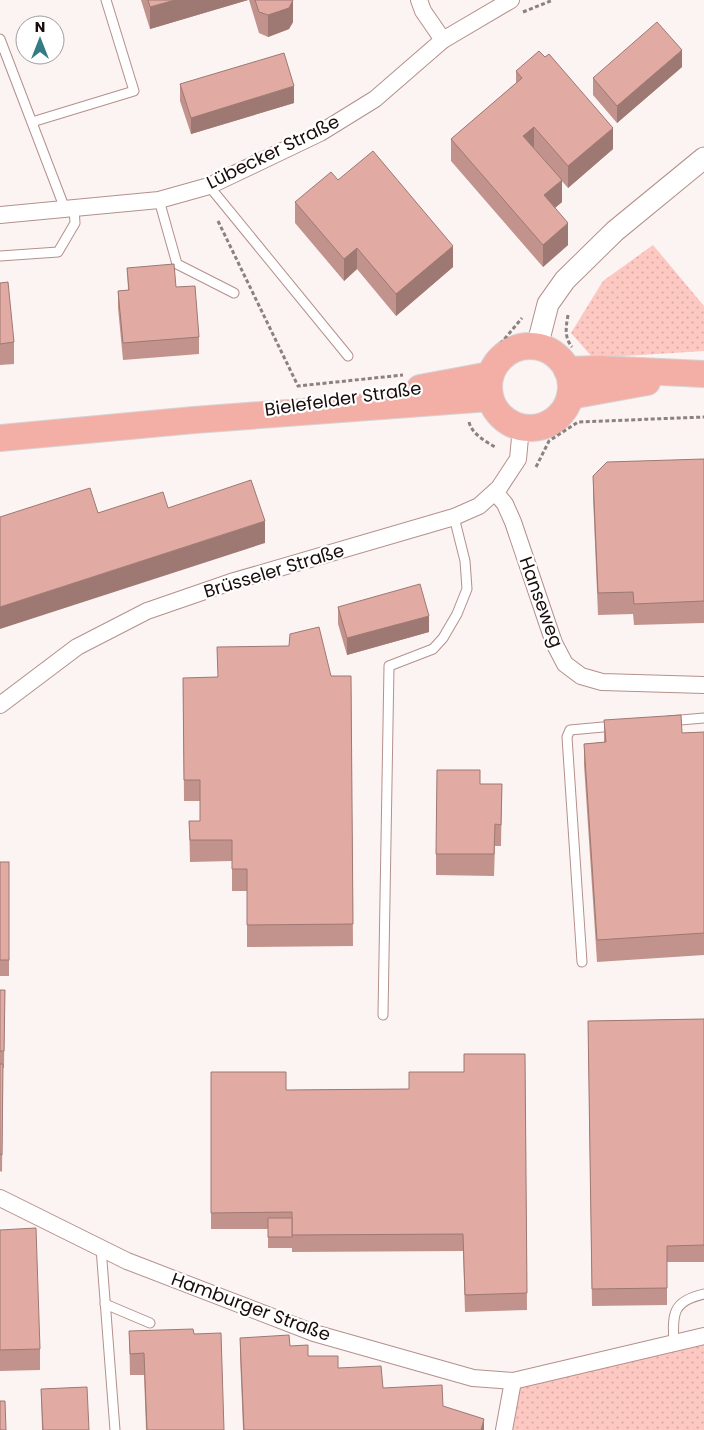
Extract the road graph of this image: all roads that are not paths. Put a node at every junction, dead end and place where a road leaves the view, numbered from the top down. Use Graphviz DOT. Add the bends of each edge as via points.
graph roads {
  1 [pos="106,0"];
  2 [pos="419,0"];
  3 [pos="511,0"];
  4 [pos="0,39"];
  5 [pos="443,40"];
  6 [pos="32,122"];
  7 [pos="704,158"];
  8 [pos="209,186"];
  9 [pos="159,200"];
  10 [pos="70,209"];
  11 [pos="0,215"];
  12 [pos="0,256"];
  13 [pos="234,293"];
  14 [pos="536,346"];
  15 [pos="348,356"];
  16 [pos="567,370"];
  17 [pos="693,375"];
  18 [pos="490,376"];
  19 [pos="570,396"];
  20 [pos="521,427"];
  21 [pos="0,438"];
  22 [pos="495,492"];
  23 [pos="454,517"];
  24 [pos="704,685"];
  25 [pos="0,705"];
  26 [pos="704,718"];
  27 [pos="656,722"];
  28 [pos="628,725"];
  29 [pos="582,962"];
  30 [pos="383,1015"];
  31 [pos="0,1198"];
  32 [pos="101,1248"];
  33 [pos="704,1294"];
  34 [pos="105,1304"];
  35 [pos="150,1323"];
  36 [pos="704,1336"];
  37 [pos="674,1342"];
  38 [pos="513,1381"];
  39 [pos="115,1430"];
  40 [pos="504,1430"];
  1 -- 6 [label="lane" via="134,91"];
  2 -- 5 [label="street"];
  3 -- 5 [label="street, Lübecker Straße"];
  4 -- 6 [label="lane"];
  5 -- 8 [label="street, Lübecker Straße" via="367,104 320,133"];
  6 -- 10 [label="lane"];
  7 -- 14 [label="street" via="615,231 565,280 548,304"];
  8 -- 9 [label="street, Lübecker Straße"];
  8 -- 15 [label="lane"];
  9 -- 10 [label="street, Lübecker Straße"];
  9 -- 13 [label="lane" via="177,264"];
  10 -- 11 [label="street, Lübecker Straße"];
  10 -- 12 [label="lane" via="75,223 58,252"];
  14 -- 16 [label="main road" via="554,355"];
  14 -- 18 [label="main road" via="508,352 495,364"];
  16 -- 17 [label="main road"];
  16 -- 19 [label="main road"];
  17 -- 19 [label="main road"];
  18 -- 20 [label="main road" via="502,417"];
  18 -- 21 [label="main road, Bielefelder Straße" via="194,420"];
  19 -- 20 [label="main road" via="565,408 546,425"];
  20 -- 22 [label="street, Brüsseler Straße" via="518,459"];
  22 -- 23 [label="street, Brüsseler Straße" via="479,506"];
  22 -- 24 [label="street, Hanseweg" via="513,522 554,643 565,664 581,676 602,682"];
  23 -- 25 [label="street, Brüsseler Straße" via="231,582 147,612 77,647"];
  23 -- 30 [label="lane" via="465,561 467,589 457,614 433,649 389,666"];
  26 -- 27 [label="lane"];
  28 -- 29 [label="lane" via="570,730 567,737"];
  31 -- 32 [label="street, Hamburger Straße"];
  32 -- 34 [label="lane"];
  32 -- 38 [label="street, Hamburger Straße" via="314,1333 473,1378"];
  33 -- 37 [label="lane" via="680,1303 672,1320"];
  34 -- 35 [label="lane"];
  34 -- 39 [label="lane"];
  36 -- 37 [label="street, Hamburger Straße"];
  37 -- 38 [label="street, Hamburger Straße"];
  38 -- 40 [label="street"];
}
